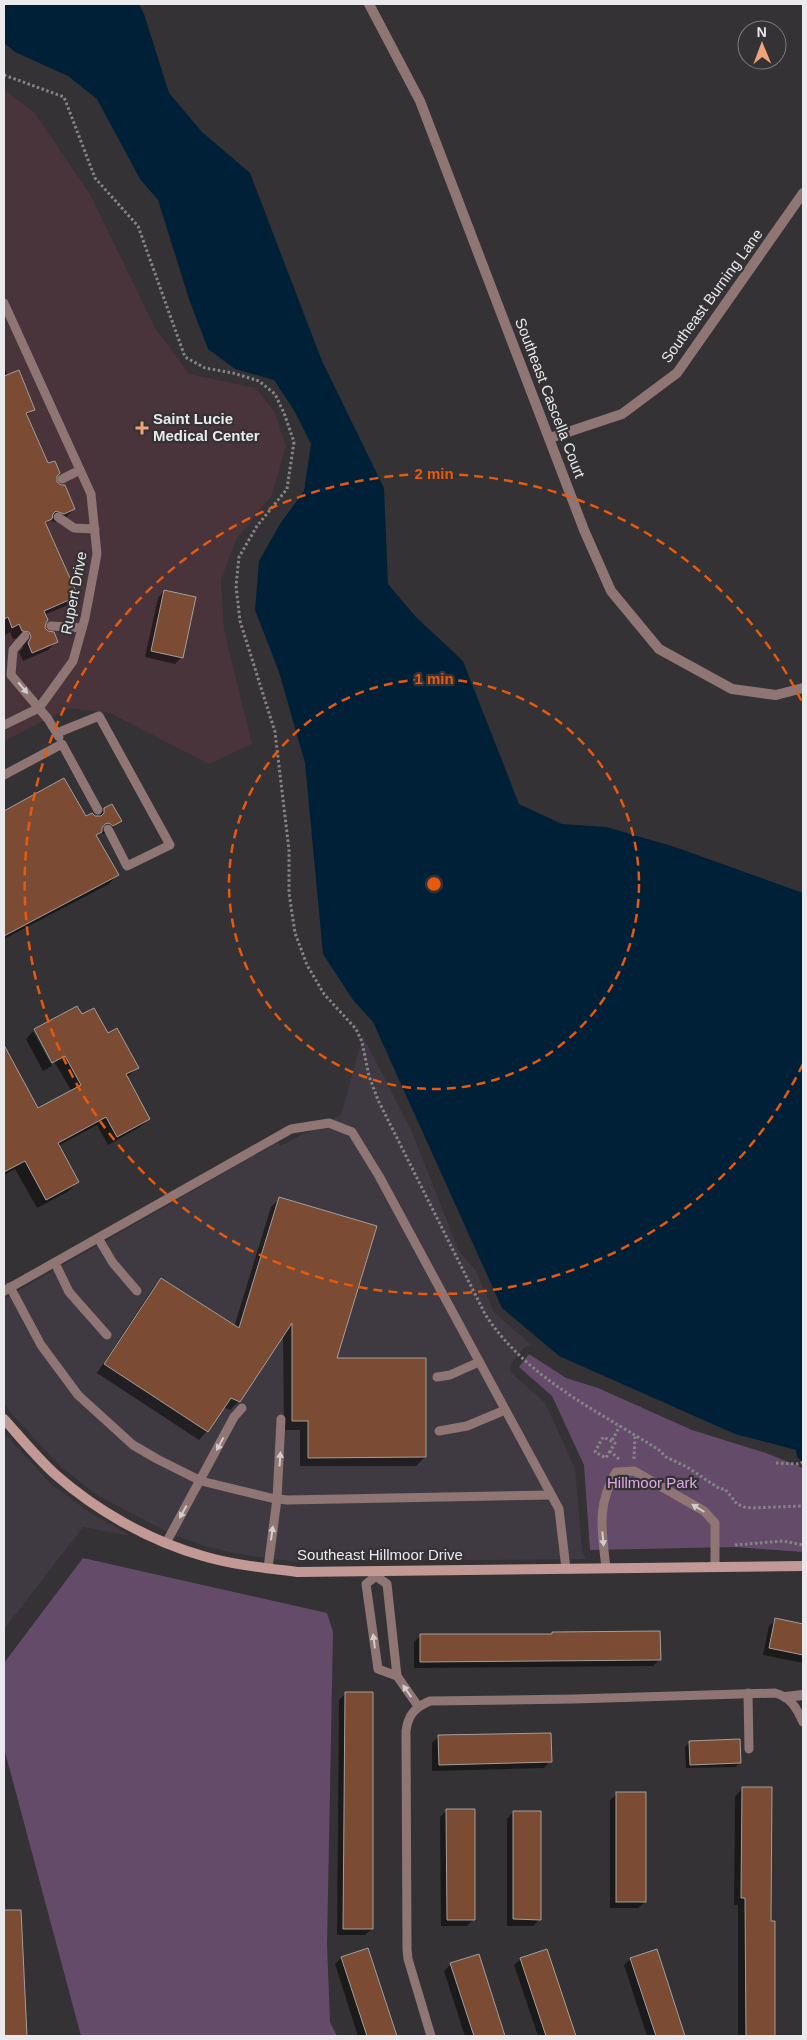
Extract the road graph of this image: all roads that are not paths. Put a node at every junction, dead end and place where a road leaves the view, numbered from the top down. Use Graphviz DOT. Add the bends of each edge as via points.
graph roads {
  1 [pos="369,4"];
  2 [pos="803,193"];
  3 [pos="4,303"];
  4 [pos="550,438"];
  5 [pos="80,470"];
  6 [pos="62,479"];
  7 [pos="58,517"];
  8 [pos="95,529"];
  9 [pos="51,626"];
  10 [pos="82,628"];
  11 [pos="25,636"];
  12 [pos="803,688"];
  13 [pos="39,708"];
  14 [pos="4,725"];
  15 [pos="57,733"];
  16 [pos="62,744"];
  17 [pos="4,775"];
  18 [pos="98,810"];
  19 [pos="108,829"];
  20 [pos="98,1238"];
  21 [pos="55,1262"];
  22 [pos="7,1289"];
  23 [pos="137,1291"];
  24 [pos="107,1335"];
  25 [pos="479,1362"];
  26 [pos="437,1377"];
  27 [pos="242,1408"];
  28 [pos="505,1410"];
  29 [pos="4,1419"];
  30 [pos="281,1419"];
  31 [pos="439,1431"];
  32 [pos="201,1481"];
  33 [pos="551,1495"];
  34 [pos="277,1499"];
  35 [pos="166,1543"];
  36 [pos="803,1566"];
  37 [pos="715,1567"];
  38 [pos="268,1568"];
  39 [pos="606,1568"];
  40 [pos="566,1569"];
  41 [pos="376,1574"];
  42 [pos="397,1676"];
  43 [pos="748,1693"];
  44 [pos="803,1696"];
  45 [pos="785,1697"];
  46 [pos="418,1706"];
  47 [pos="803,1722"];
  48 [pos="749,1749"];
  49 [pos="431,2036"];
  1 -- 4 [label="street, Southeast Cascella Court" via="420,101"];
  2 -- 4 [label="street, Southeast Burning Lane" via="677,373 622,414"];
  3 -- 5 [label="lane, Rupert Drive"];
  4 -- 12 [label="street, Southeast Cascella Court" via="584,530 612,591 659,649 732,689 776,695"];
  5 -- 6 [label="lane"];
  5 -- 8 [label="lane, Rupert Drive" via="91,494"];
  7 -- 8 [label="lane" via="74,528"];
  8 -- 10 [label="lane, Rupert Drive" via="97,554"];
  9 -- 10 [label="lane"];
  10 -- 13 [label="lane, Rupert Drive" via="73,661"];
  11 -- 13 [label="lane, one-way" via="13,650 12,675"];
  13 -- 14 [label="lane, Rupert Drive"];
  13 -- 15 [label="lane"];
  15 -- 16 [label="lane"];
  15 -- 19 [label="lane" via="100,716 170,845 127,866"];
  16 -- 17 [label="lane"];
  16 -- 18 [label="lane"];
  20 -- 21 [label="lane"];
  20 -- 23 [label="lane" via="113,1263"];
  20 -- 25 [label="lane" via="291,1129 329,1123 352,1132"];
  21 -- 22 [label="lane"];
  21 -- 24 [label="lane" via="69,1292"];
  22 -- 32 [label="lane" via="41,1345 78,1395 133,1445"];
  25 -- 26 [label="lane"];
  25 -- 28 [label="lane"];
  27 -- 32 [label="lane, one-way" via="234,1417"];
  28 -- 31 [label="lane" via="467,1426"];
  28 -- 33 [label="lane"];
  29 -- 35 [label="street, Southeast Hillmoor Drive" via="56,1475 93,1504"];
  34 -- 30 [label="lane, one-way"];
  32 -- 34 [label="lane"];
  32 -- 35 [label="lane, one-way"];
  33 -- 34 [label="lane"];
  33 -- 40 [label="lane" via="559,1509"];
  38 -- 34 [label="lane, one-way"];
  35 -- 38 [label="street, Southeast Hillmoor Drive" via="202,1556"];
  36 -- 37 [label="street, Southeast Hillmoor Drive"];
  37 -- 39 [label="street, Southeast Hillmoor Drive"];
  37 -- 39 [label="lane, one-way" via="715,1523 704,1511 634,1471 627,1471 616,1472 602,1505"];
  38 -- 41 [label="street, Southeast Hillmoor Drive"];
  39 -- 40 [label="street, Southeast Hillmoor Drive"];
  40 -- 41 [label="street, Southeast Hillmoor Drive"];
  41 -- 42 [label="lane" via="387,1584"];
  42 -- 41 [label="lane, one-way" via="378,1669 366,1584"];
  46 -- 42 [label="lane, one-way"];
  43 -- 45 [label="lane" via="775,1693"];
  43 -- 46 [label="lane" via="430,1700"];
  43 -- 48 [label="lane"];
  44 -- 45 [label="street"];
  45 -- 47 [label="lane" via="795,1705"];
  46 -- 49 [label="lane" via="406,1731 407,1949"];
}
